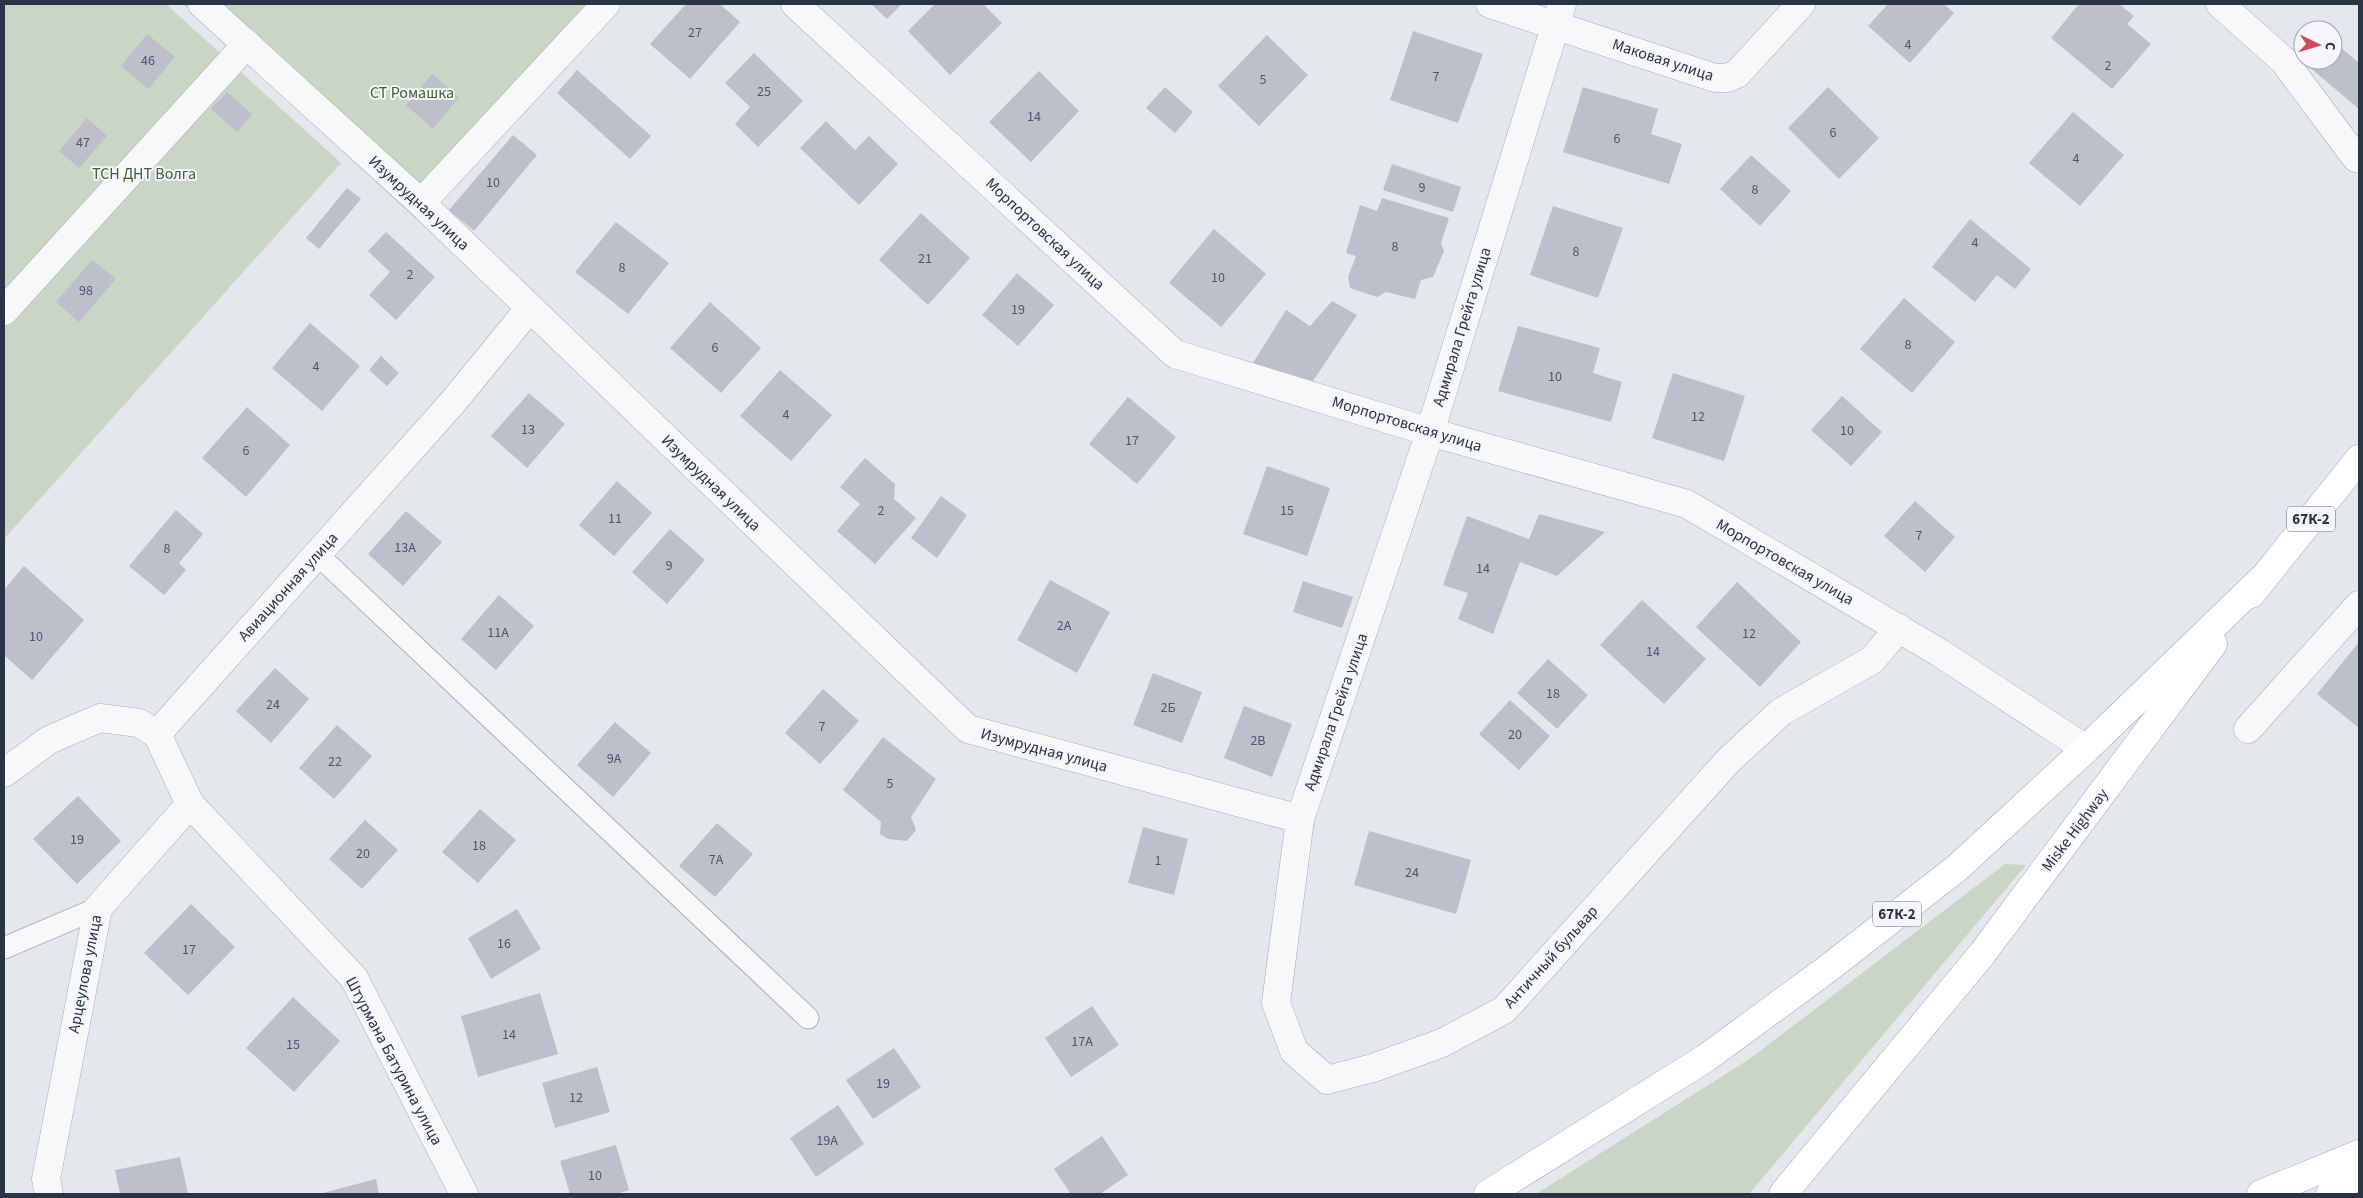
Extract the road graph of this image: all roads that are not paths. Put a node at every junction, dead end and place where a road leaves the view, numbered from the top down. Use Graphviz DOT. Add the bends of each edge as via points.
graph roads {
  1 [pos="202,4"];
  2 [pos="606,4"];
  3 [pos="795,4"];
  4 [pos="1490,4"];
  5 [pos="1801,4"];
  6 [pos="2220,4"];
  7 [pos="1559,14"];
  8 [pos="247,44"];
  9 [pos="2359,159"];
  10 [pos="421,203"];
  11 [pos="529,309"];
  12 [pos="4,311"];
  13 [pos="1430,432"];
  14 [pos="2359,460"];
  15 [pos="317,554"];
  16 [pos="2262,579"];
  17 [pos="2359,606"];
  18 [pos="1899,628"];
  19 [pos="2248,729"];
  20 [pos="157,734"];
  21 [pos="2086,749"];
  22 [pos="4,772"];
  23 [pos="190,804"];
  24 [pos="1300,819"];
  25 [pos="98,908"];
  26 [pos="4,948"];
  27 [pos="808,1018"];
  28 [pos="2359,1154"];
  29 [pos="2359,1174"];
  30 [pos="49,1194"];
  31 [pos="464,1194"];
  32 [pos="1488,1194"];
  33 [pos="1783,1194"];
  34 [pos="2261,1194"];
  35 [pos="2330,1194"];
  1 -- 8 [label="street, Изумрудная улица"];
  2 -- 10 [label="street"];
  3 -- 13 [label="street, Морпортовская улица" via="1175,354"];
  4 -- 7 [label="street, Маковая улица"];
  5 -- 7 [label="street, Маковая улица" via="1746,66 1727,78 1704,76"];
  6 -- 9 [label="street" via="2284,61"];
  7 -- 13 [label="street, Адмирала Грейга улица"];
  8 -- 10 [label="street, Изумрудная улица"];
  8 -- 12 [label="street"];
  10 -- 11 [label="street, Изумрудная улица"];
  11 -- 15 [label="street, Авиационная улица" via="453,402"];
  11 -- 24 [label="street, Изумрудная улица" via="968,729"];
  13 -- 18 [label="street, Морпортовская улица" via="1687,504"];
  13 -- 24 [label="street, Адмирала Грейга улица"];
  14 -- 16 [label="main road, Miske Highway / 67К-2"];
  15 -- 20 [label="street, Авиационная улица"];
  15 -- 27 [label="lane"];
  16 -- 21 [label="main road, 67К-2"];
  16 -- 33 [label="main road, Miske Highway / 67К-2" via="1982,954"];
  17 -- 19 [label="street"];
  18 -- 21 [label="street, Морпортовская улица"];
  18 -- 24 [label="street, Античный бульвар" via="1872,660 1781,712 1729,760 1504,1010 1442,1043 1373,1068 1327,1080 1294,1051 1276,1003"];
  20 -- 22 [label="street" via="138,723 100,718 49,740"];
  20 -- 23 [label="street"];
  21 -- 32 [label="main road, 67К-2" via="1957,868 1826,970 1706,1058"];
  23 -- 25 [label="street, Арцеулова улица"];
  23 -- 31 [label="street, Штурмана Батурина улица" via="354,978"];
  25 -- 26 [label="lane"];
  25 -- 30 [label="street, Арцеулова улица" via="46,1179"];
  28 -- 34 [label="main road"];
  29 -- 35 [label="main road"];
}
